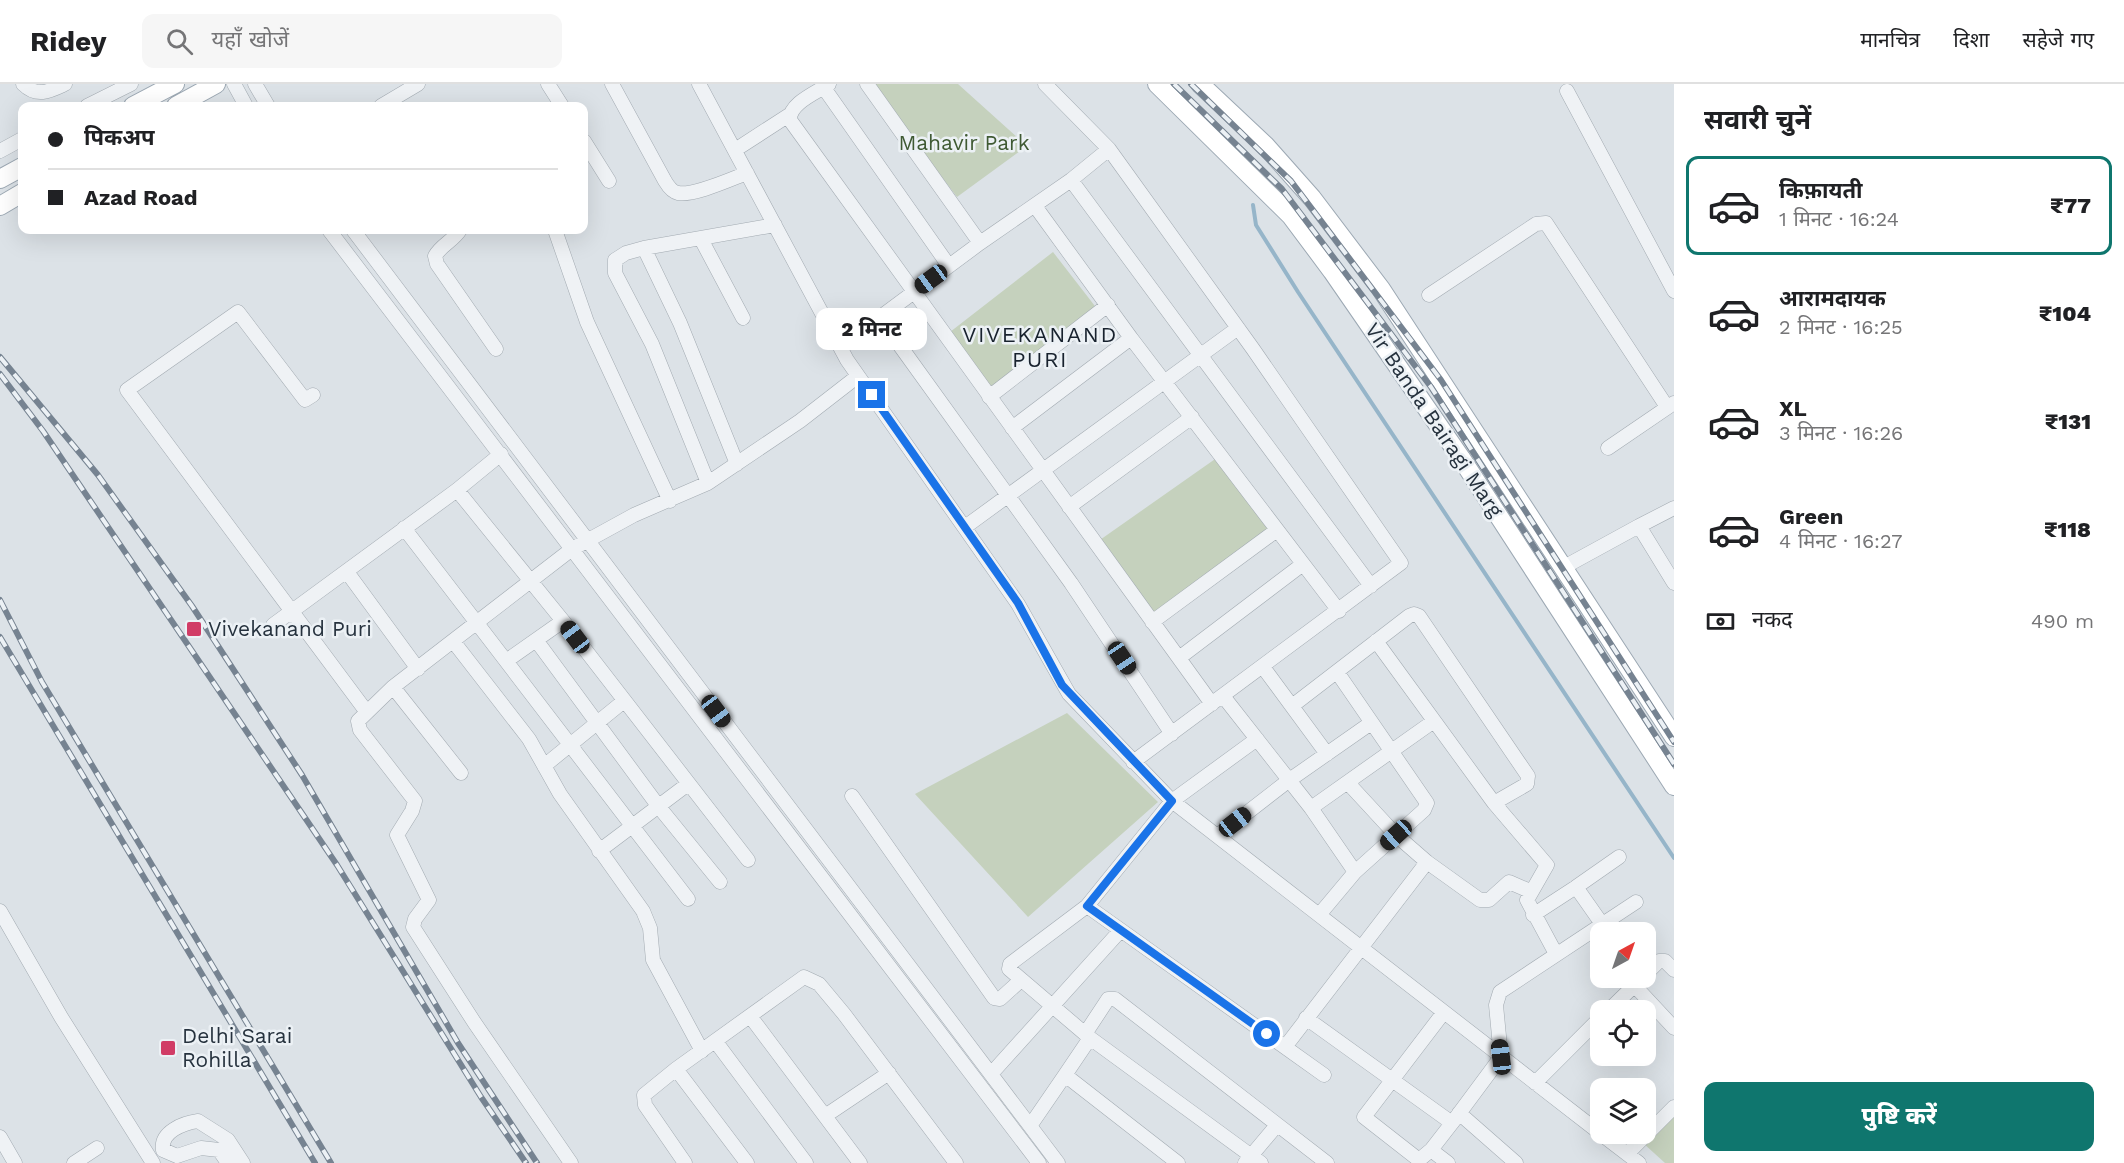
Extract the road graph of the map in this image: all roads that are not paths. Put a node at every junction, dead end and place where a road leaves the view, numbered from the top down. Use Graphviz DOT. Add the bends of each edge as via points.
graph roads {
  1 [pos="23,84"];
  2 [pos="65,84"];
  3 [pos="131,84"];
  4 [pos="175,84"];
  5 [pos="216,84"];
  6 [pos="234,84"];
  7 [pos="255,84"];
  8 [pos="418,84"];
  9 [pos="548,84"];
  10 [pos="612,84"];
  11 [pos="699,84"];
  12 [pos="867,84"];
  13 [pos="1045,84"];
  14 [pos="1157,84"];
  15 [pos="1200,84"];
  16 [pos="827,86"];
  17 [pos="1567,91"];
  18 [pos="95,102"];
  19 [pos="141,102"];
  20 [pos="183,102"];
  21 [pos="244,102"];
  22 [pos="266,102"];
  23 [pos="388,102"];
  24 [pos="559,102"];
  25 [pos="789,115"];
  26 [pos="18,141"];
  27 [pos="588,147"];
  28 [pos="1109,149"];
  29 [pos="735,150"];
  30 [pos="0,151"];
  31 [pos="18,169"];
  32 [pos="747,173"];
  33 [pos="0,179"];
  34 [pos="1071,180"];
  35 [pos="609,181"];
  36 [pos="18,195"];
  37 [pos="0,206"];
  38 [pos="1035,206"];
  39 [pos="775,225"];
  40 [pos="332,234"];
  41 [pos="356,234"];
  42 [pos="457,234"];
  43 [pos="556,234"];
  44 [pos="701,239"];
  45 [pos="980,243"];
  46 [pos="644,248"];
  47 [pos="949,266"];
  48 [pos="1674,291"];
  49 [pos="912,293"];
  50 [pos="1429,295"];
  51 [pos="1108,305"];
  52 [pos="743,318"];
  53 [pos="880,318"];
  54 [pos="1238,328"];
  55 [pos="1131,338"];
  56 [pos="840,347"];
  57 [pos="496,349"];
  58 [pos="1200,355"];
  59 [pos="858,376"];
  60 [pos="1165,380"];
  61 [pos="313,394"];
  62 [pos="989,397"];
  63 [pos="1670,405"];
  64 [pos="1192,417"];
  65 [pos="1012,428"];
  66 [pos="1608,448"];
  67 [pos="501,454"];
  68 [pos="737,464"];
  69 [pos="1042,471"];
  70 [pos="708,483"];
  71 [pos="457,490"];
  72 [pos="1007,496"];
  73 [pos="670,501"];
  74 [pos="1069,507"];
  75 [pos="1674,507"];
  76 [pos="1640,526"];
  77 [pos="965,527"];
  78 [pos="404,528"];
  79 [pos="1277,530"];
  80 [pos="586,539"];
  81 [pos="572,549"];
  82 [pos="1303,564"];
  83 [pos="1564,567"];
  84 [pos="347,572"];
  85 [pos="530,580"];
  86 [pos="1674,583"];
  87 [pos="1371,586"];
  88 [pos="1339,611"];
  89 [pos="291,612"];
  90 [pos="563,621"];
  91 [pos="1152,622"];
  92 [pos="476,623"];
  93 [pos="273,625"];
  94 [pos="536,640"];
  95 [pos="453,641"];
  96 [pos="1376,641"];
  97 [pos="1179,658"];
  98 [pos="506,661"];
  99 [pos="1263,667"];
  100 [pos="418,669"];
  101 [pos="1336,672"];
  102 [pos="393,687"];
  103 [pos="1218,700"];
  104 [pos="624,701"];
  105 [pos="1292,705"];
  106 [pos="366,711"];
  107 [pos="1434,721"];
  108 [pos="596,722"];
  109 [pos="1371,723"];
  110 [pos="1172,734"];
  111 [pos="1674,737"];
  112 [pos="1257,739"];
  113 [pos="569,744"];
  114 [pos="1390,750"];
  115 [pos="1327,754"];
  116 [pos="1133,762"];
  117 [pos="544,766"];
  118 [pos="461,773"];
  119 [pos="1288,781"];
  120 [pos="1348,783"];
  121 [pos="688,784"];
  122 [pos="1674,786"];
  123 [pos="852,796"];
  124 [pos="1172,801"];
  125 [pos="1494,803"];
  126 [pos="658,807"];
  127 [pos="1311,808"];
  128 [pos="633,826"];
  129 [pos="1396,835"];
  130 [pos="1217,836"];
  131 [pos="599,850"];
  132 [pos="1619,857"];
  133 [pos="748,860"];
  134 [pos="1427,862"];
  135 [pos="1355,873"];
  136 [pos="720,882"];
  137 [pos="1576,887"];
  138 [pos="1530,891"];
  139 [pos="688,899"];
  140 [pos="1636,902"];
  141 [pos="1087,906"];
  142 [pos="0,911"];
  143 [pos="1319,915"];
  144 [pos="1533,915"];
  145 [pos="1601,922"];
  146 [pos="1605,922"];
  147 [pos="1120,931"];
  148 [pos="1590,932"];
  149 [pos="1360,947"];
  150 [pos="1556,954"];
  151 [pos="1656,964"];
  152 [pos="1674,970"];
  153 [pos="1021,980"];
  154 [pos="1632,988"];
  155 [pos="1643,988"];
  156 [pos="1619,1000"];
  157 [pos="1052,1006"];
  158 [pos="1443,1012"];
  159 [pos="750,1016"];
  160 [pos="1306,1018"];
  161 [pos="1590,1028"];
  162 [pos="1674,1028"];
  163 [pos="1087,1036"];
  164 [pos="716,1042"];
  165 [pos="1285,1047"];
  166 [pos="702,1051"];
  167 [pos="1501,1057"];
  168 [pos="676,1069"];
  169 [pos="889,1073"];
  170 [pos="991,1074"];
  171 [pos="1065,1075"];
  172 [pos="1324,1075"];
  173 [pos="1394,1079"];
  174 [pos="1535,1083"];
  175 [pos="1674,1107"];
  176 [pos="825,1116"];
  177 [pos="1456,1118"];
  178 [pos="1276,1125"];
  179 [pos="1030,1126"];
  180 [pos="1590,1126"];
  181 [pos="0,1137"];
  182 [pos="1614,1144"];
  183 [pos="97,1148"];
  184 [pos="1431,1150"];
  185 [pos="1627,1154"];
  186 [pos="1252,1160"];
  187 [pos="15,1163"];
  188 [pos="74,1163"];
  189 [pos="153,1163"];
  190 [pos="228,1163"];
  191 [pos="243,1163"];
  192 [pos="572,1163"];
  193 [pos="685,1163"];
  194 [pos="747,1163"];
  195 [pos="806,1163"];
  196 [pos="860,1163"];
  197 [pos="956,1163"];
  198 [pos="1039,1163"];
  199 [pos="1058,1163"];
  200 [pos="1178,1163"];
  201 [pos="1327,1163"];
  202 [pos="1448,1163"];
  203 [pos="1516,1163"];
  204 [pos="1639,1163"];
  1 -- 2 [label="street" via="42,93"];
  3 -- 18 [label="street"];
  4 -- 19 [label="main road"];
  5 -- 20 [label="main road"];
  6 -- 21 [label="street"];
  7 -- 22 [label="street"];
  8 -- 23 [label="street"];
  9 -- 24 [label="street"];
  10 -- 32 [label="street" via="674,191 691,192"];
  11 -- 29 [label="street"];
  12 -- 45 [label="street"];
  13 -- 28 [label="street"];
  14 -- 122 [label="main road, Vir Banda Bairagi Marg" via="1291,216 1326,262 1461,458"];
  15 -- 83 [label="main road, Vir Banda Bairagi Marg" via="1265,145 1312,198 1381,289"];
  16 -- 25 [label="street"];
  16 -- 47 [label="street"];
  17 -- 48 [label="street"];
  25 -- 29 [label="street"];
  25 -- 49 [label="street"];
  26 -- 30 [label="street"];
  27 -- 35 [label="street"];
  28 -- 34 [label="street"];
  28 -- 54 [label="street"];
  29 -- 32 [label="street"];
  31 -- 33 [label="main road"];
  32 -- 39 [label="street"];
  34 -- 38 [label="street"];
  34 -- 58 [label="street"];
  36 -- 37 [label="main road"];
  38 -- 45 [label="street"];
  38 -- 51 [label="street"];
  39 -- 44 [label="street"];
  39 -- 56 [label="street"];
  40 -- 67 [label="street"];
  41 -- 80 [label="street"];
  42 -- 57 [label="street" via="438,251 437,264"];
  43 -- 73 [label="street" via="587,322"];
  44 -- 46 [label="street"];
  44 -- 52 [label="street"];
  45 -- 47 [label="street"];
  46 -- 68 [label="street" via="680,323"];
  46 -- 70 [label="street" via="618,256 615,273 652,344"];
  47 -- 49 [label="street"];
  49 -- 53 [label="street"];
  49 -- 62 [label="street"];
  50 -- 63 [label="street" via="1536,224 1546,223"];
  51 -- 55 [label="street"];
  51 -- 62 [label="street"];
  53 -- 56 [label="street"];
  53 -- 72 [label="street"];
  54 -- 58 [label="street"];
  54 -- 87 [label="street" via="1401,563"];
  55 -- 60 [label="street"];
  55 -- 65 [label="street"];
  56 -- 59 [label="street"];
  58 -- 60 [label="street"];
  58 -- 87 [label="street"];
  59 -- 68 [label="street"];
  59 -- 77 [label="street"];
  60 -- 64 [label="street"];
  60 -- 69 [label="street"];
  61 -- 89 [label="street" via="305,400 238,312 127,390"];
  62 -- 65 [label="street"];
  63 -- 66 [label="street"];
  64 -- 74 [label="street"];
  64 -- 79 [label="street"];
  65 -- 69 [label="street"];
  67 -- 71 [label="street"];
  67 -- 81 [label="street"];
  68 -- 70 [label="street"];
  69 -- 72 [label="street"];
  69 -- 74 [label="street"];
  70 -- 73 [label="street"];
  71 -- 78 [label="street"];
  71 -- 85 [label="street"];
  72 -- 77 [label="street"];
  72 -- 110 [label="street" via="1071,583"];
  73 -- 80 [label="street"];
  74 -- 91 [label="street"];
  75 -- 76 [label="street"];
  76 -- 83 [label="street"];
  76 -- 86 [label="street"];
  77 -- 116 [label="street" via="1018,603 1062,685"];
  78 -- 84 [label="street"];
  78 -- 92 [label="street"];
  79 -- 82 [label="street"];
  79 -- 91 [label="street"];
  80 -- 81 [label="street"];
  80 -- 170 [label="street"];
  81 -- 85 [label="street"];
  81 -- 198 [label="street"];
  82 -- 88 [label="street"];
  82 -- 97 [label="street"];
  83 -- 111 [label="main road, Vir Banda Bairagi Marg"];
  84 -- 89 [label="street"];
  84 -- 100 [label="street"];
  85 -- 90 [label="street"];
  85 -- 92 [label="street"];
  87 -- 88 [label="street"];
  88 -- 99 [label="street"];
  89 -- 93 [label="street"];
  89 -- 106 [label="street"];
  90 -- 94 [label="street"];
  90 -- 104 [label="street"];
  91 -- 97 [label="street"];
  92 -- 95 [label="street"];
  92 -- 98 [label="street"];
  94 -- 98 [label="street"];
  94 -- 108 [label="street"];
  95 -- 100 [label="street"];
  95 -- 117 [label="street" via="524,732"];
  96 -- 101 [label="street"];
  96 -- 107 [label="street"];
  96 -- 125 [label="street" via="1414,614 1424,622 1528,776 1527,784"];
  97 -- 103 [label="street"];
  98 -- 113 [label="street"];
  99 -- 103 [label="street"];
  99 -- 105 [label="street"];
  100 -- 102 [label="street"];
  101 -- 105 [label="street"];
  101 -- 109 [label="street"];
  102 -- 106 [label="street"];
  102 -- 118 [label="street"];
  103 -- 110 [label="street"];
  103 -- 112 [label="street"];
  104 -- 108 [label="street"];
  104 -- 121 [label="street"];
  105 -- 115 [label="street"];
  106 -- 192 [label="street" via="358,721 360,730 415,801 397,835 429,900 413,927 474,1023"];
  107 -- 114 [label="street"];
  107 -- 125 [label="street"];
  108 -- 113 [label="street"];
  108 -- 126 [label="street"];
  109 -- 114 [label="street"];
  109 -- 115 [label="street"];
  110 -- 116 [label="street"];
  112 -- 119 [label="street"];
  112 -- 124 [label="street"];
  113 -- 117 [label="street"];
  113 -- 128 [label="street"];
  114 -- 120 [label="street"];
  114 -- 129 [label="street" via="1428,803"];
  115 -- 119 [label="street"];
  116 -- 124 [label="street"];
  117 -- 131 [label="street"];
  119 -- 127 [label="street"];
  119 -- 130 [label="street"];
  120 -- 127 [label="street"];
  120 -- 129 [label="street"];
  121 -- 126 [label="street"];
  121 -- 133 [label="street"];
  123 -- 153 [label="street" via="994,998 1000,999"];
  124 -- 130 [label="street"];
  124 -- 141 [label="street"];
  125 -- 138 [label="street" via="1547,865"];
  126 -- 128 [label="street"];
  126 -- 136 [label="street"];
  127 -- 135 [label="street"];
  128 -- 131 [label="street"];
  128 -- 139 [label="street"];
  129 -- 134 [label="street"];
  129 -- 135 [label="street"];
  130 -- 143 [label="street"];
  131 -- 166 [label="street" via="647,919 653,960"];
  132 -- 137 [label="street"];
  134 -- 138 [label="street" via="1484,902 1509,882"];
  134 -- 149 [label="street"];
  135 -- 143 [label="street"];
  137 -- 144 [label="street"];
  137 -- 145 [label="street"];
  138 -- 144 [label="street" via="1527,900"];
  140 -- 146 [label="street"];
  141 -- 147 [label="street"];
  141 -- 153 [label="street" via="1010,964 1009,969"];
  142 -- 189 [label="street"];
  143 -- 149 [label="street"];
  144 -- 150 [label="street"];
  147 -- 157 [label="street"];
  147 -- 165 [label="street"];
  148 -- 150 [label="street"];
  149 -- 158 [label="street"];
  149 -- 160 [label="street"];
  150 -- 167 [label="street" via="1500,992 1496,1005"];
  151 -- 152 [label="street" via="1665,961"];
  153 -- 157 [label="street"];
  154 -- 156 [label="street"];
  155 -- 162 [label="street"];
  157 -- 163 [label="street"];
  157 -- 170 [label="street"];
  158 -- 167 [label="street"];
  158 -- 173 [label="street"];
  159 -- 164 [label="street"];
  159 -- 169 [label="street" via="804,977 814,980"];
  159 -- 176 [label="street"];
  160 -- 165 [label="street"];
  160 -- 173 [label="street"];
  161 -- 174 [label="street"];
  163 -- 171 [label="street"];
  163 -- 178 [label="street" via="1108,999 1115,999"];
  163 -- 186 [label="street"];
  164 -- 166 [label="street"];
  164 -- 195 [label="street"];
  165 -- 172 [label="street"];
  166 -- 168 [label="street"];
  167 -- 174 [label="street"];
  167 -- 177 [label="street"];
  168 -- 193 [label="street" via="643,1100"];
  168 -- 194 [label="street"];
  169 -- 176 [label="street"];
  169 -- 197 [label="street"];
  170 -- 179 [label="street"];
  171 -- 179 [label="street"];
  171 -- 200 [label="street"];
  173 -- 177 [label="street"];
  173 -- 184 [label="street" via="1364,1117 1416,1160"];
  174 -- 180 [label="street"];
  175 -- 185 [label="street"];
  176 -- 196 [label="street"];
  177 -- 184 [label="street"];
  177 -- 203 [label="street"];
  178 -- 186 [label="street"];
  178 -- 201 [label="street"];
  179 -- 199 [label="street"];
  181 -- 187 [label="street"];
  182 -- 185 [label="street"];
  183 -- 188 [label="street"];
  184 -- 202 [label="street"];
  185 -- 204 [label="street"];
  190 -- 191 [label="street" via="219,1150 201,1148 177,1156 163,1150 162,1145 169,1132 198,1121 228,1140"];
}
